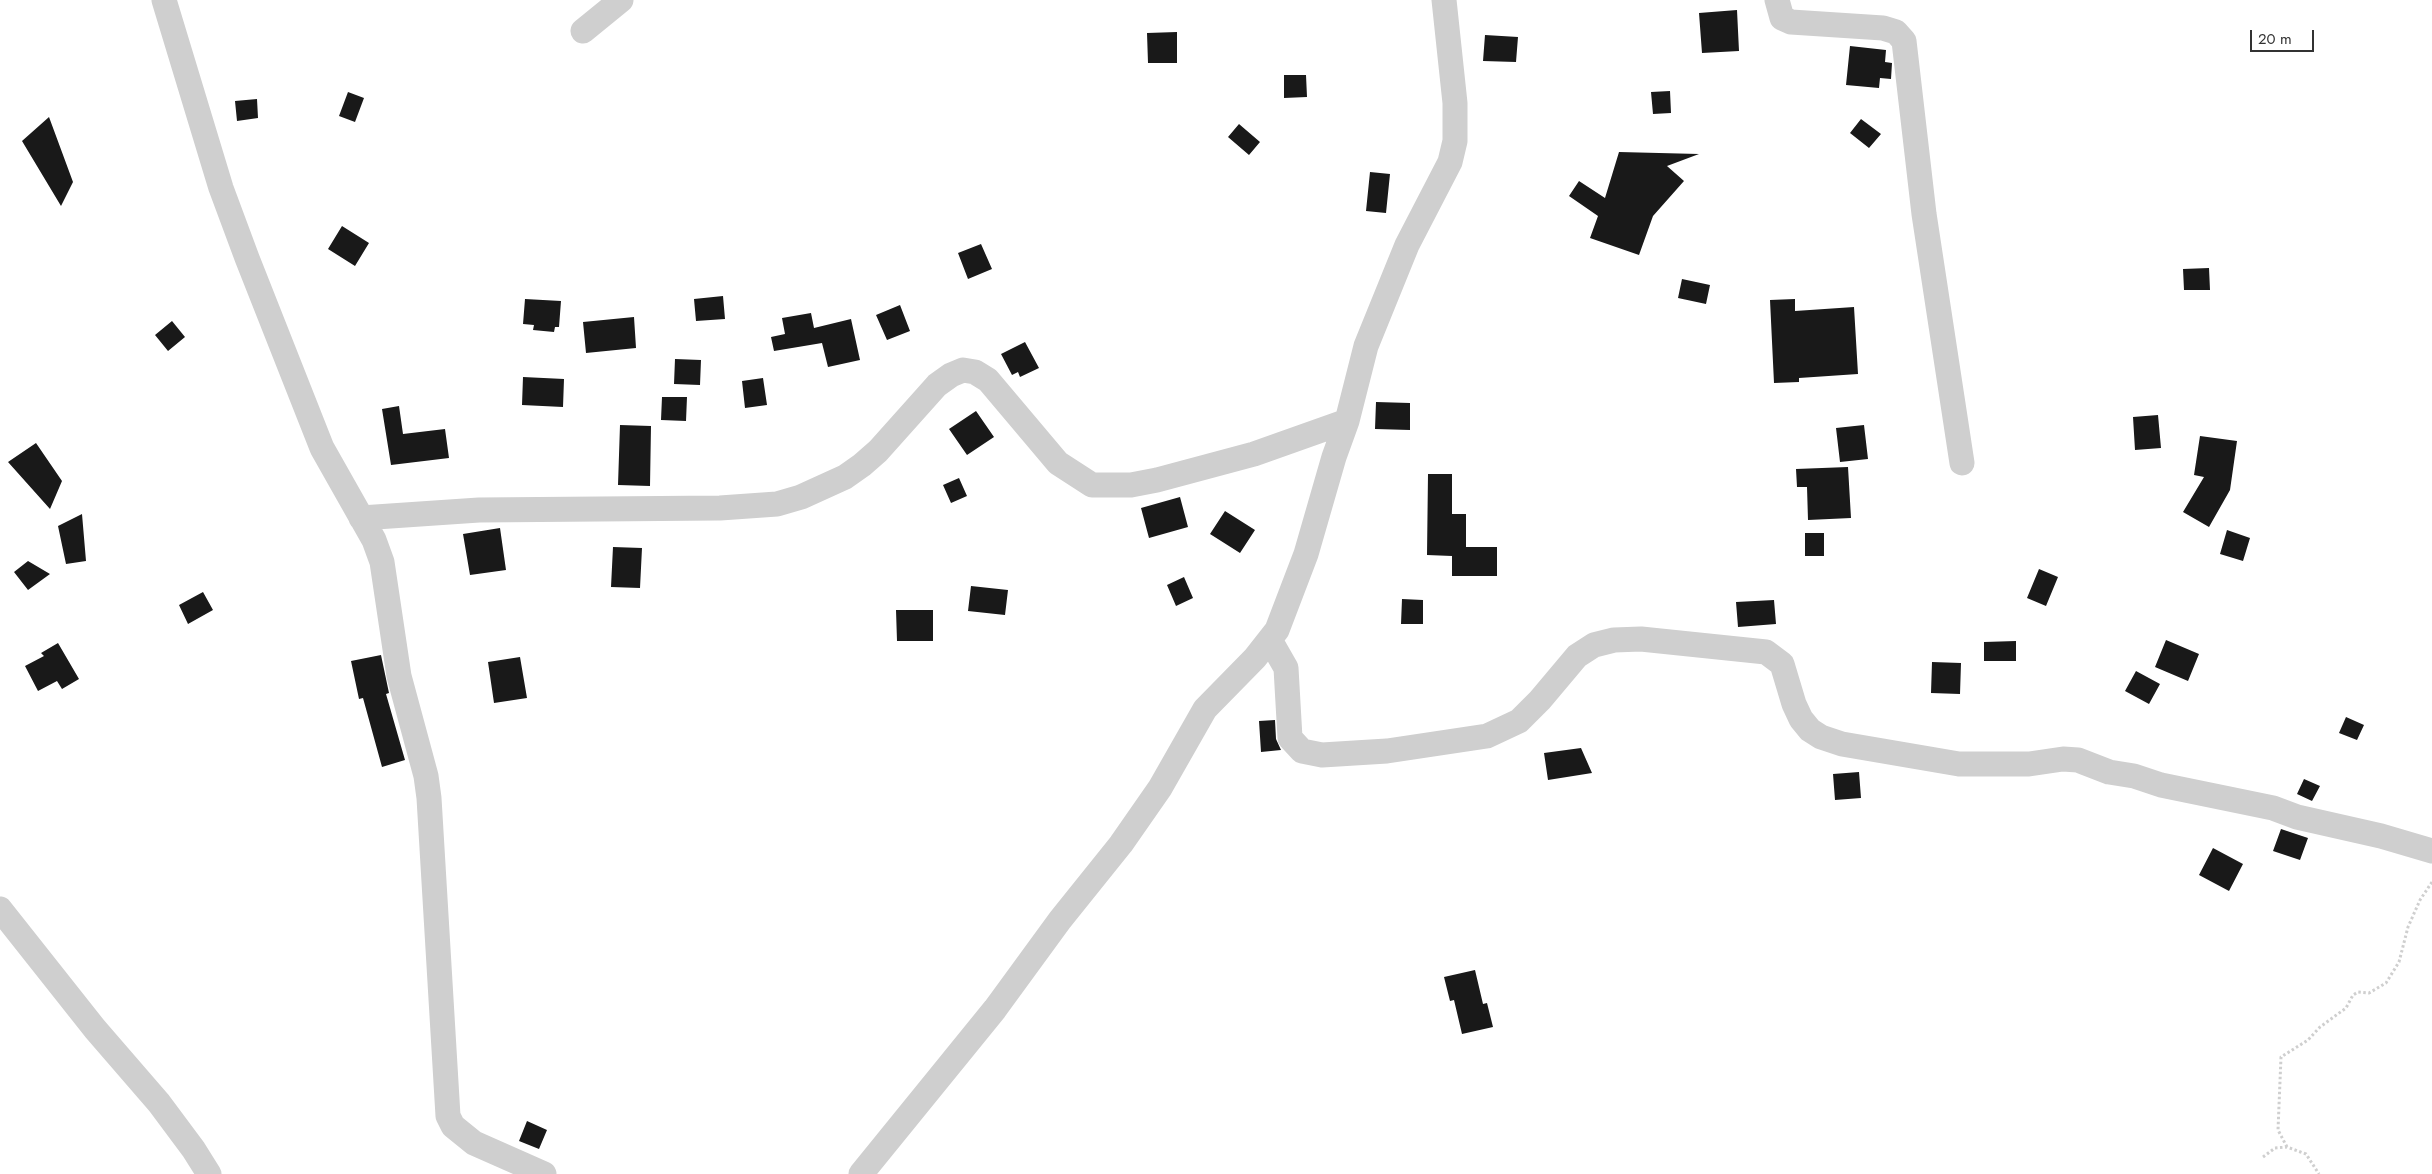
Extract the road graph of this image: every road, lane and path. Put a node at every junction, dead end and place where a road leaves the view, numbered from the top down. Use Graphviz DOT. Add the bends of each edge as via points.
graph roads {
  1 [pos="164,0"];
  2 [pos="622,0"];
  3 [pos="1444,0"];
  4 [pos="1777,0"];
  5 [pos="584,30"];
  6 [pos="1347,421"];
  7 [pos="1962,463"];
  8 [pos="361,518"];
  9 [pos="1270,640"];
  10 [pos="2432,851"];
  11 [pos="2432,882"];
  12 [pos="2,914"];
  13 [pos="2287,1147"];
  14 [pos="2263,1157"];
  15 [pos="198,1170"];
  16 [pos="544,1174"];
  17 [pos="861,1174"];
  18 [pos="2318,1174"];
  1 -- 8 [label="street" via="221,188 247,258 322,448"];
  2 -- 5 [label="street"];
  3 -- 6 [label="street" via="1455,103 1455,141 1450,162 1379,311 1355,381"];
  4 -- 7 [label="street" via="1782,18 1791,22 1883,28 1896,32 1904,41 1924,214"];
  6 -- 8 [label="street" via="1254,454 1166,478 1131,485 1092,485 1058,463 988,380 975,372 963,370 951,374 937,385 878,452 862,465 845,477 777,504 720,508 479,510"];
  6 -- 9 [label="street" via="1295,588"];
  8 -- 16 [label="street" via="382,562 398,668 426,776 435,871 448,1116 453,1126 474,1143"];
  9 -- 10 [label="street" via="1286,668 1290,738 1302,751 1312,754 1387,751 1487,736 1519,721 1576,656 1594,645 1641,639 1766,652 1782,664 1794,704 1810,730 1842,744 1960,764 2078,760 2109,772 2273,808"];
  9 -- 17 [label="street" via="1205,709 1160,788 1121,844 995,1009"];
  11 -- 13 [label="path" via="2420,900 2408,927 2399,962 2386,984 2369,993 2358,992 2346,1008 2308,1040 2281,1057 2278,1130"];
  12 -- 15 [label="street" via="159,1103"];
  13 -- 14 [label="path" via="2275,1148"];
  13 -- 18 [label="path" via="2306,1154"];
}
